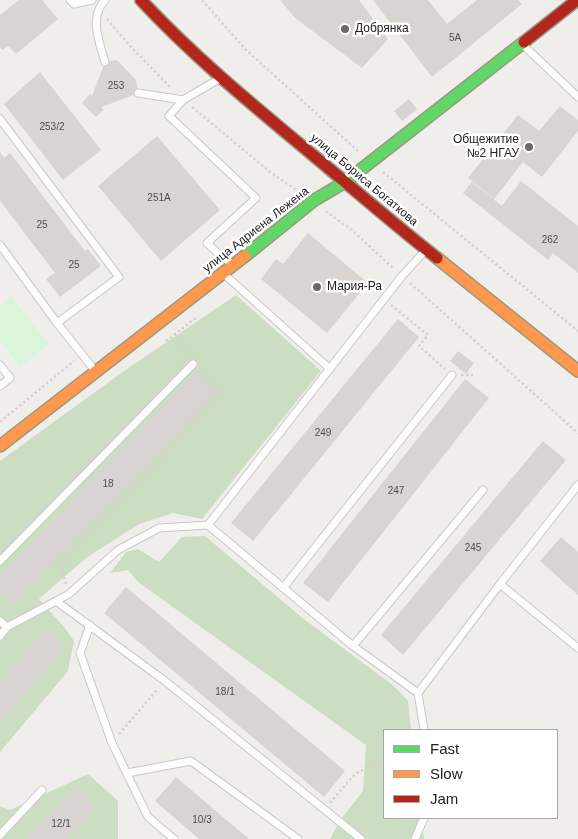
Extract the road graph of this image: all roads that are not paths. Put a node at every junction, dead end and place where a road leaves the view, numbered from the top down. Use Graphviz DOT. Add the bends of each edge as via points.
graph roads {
  1 [pos="70,0"];
  2 [pos="92,0"];
  3 [pos="104,0"];
  4 [pos="141,0"];
  5 [pos="577,0"];
  6 [pos="521,43"];
  7 [pos="105,62"];
  8 [pos="220,78"];
  9 [pos="138,93"];
  10 [pos="578,97"];
  11 [pos="183,100"];
  12 [pos="0,119"];
  13 [pos="345,182"];
  14 [pos="0,245"];
  15 [pos="427,249"];
  16 [pos="233,264"];
  17 [pos="224,273"];
  18 [pos="57,323"];
  19 [pos="193,364"];
  20 [pos="0,365"];
  21 [pos="330,369"];
  22 [pos="578,371"];
  23 [pos="96,372"];
  24 [pos="452,375"];
  25 [pos="0,386"];
  26 [pos="0,446"];
  27 [pos="578,485"];
  28 [pos="484,490"];
  29 [pos="208,525"];
  30 [pos="0,561"];
  31 [pos="500,584"];
  32 [pos="283,588"];
  33 [pos="56,602"];
  34 [pos="0,621"];
  35 [pos="90,625"];
  36 [pos="7,627"];
  37 [pos="0,636"];
  38 [pos="353,646"];
  39 [pos="578,648"];
  40 [pos="418,693"];
  41 [pos="424,729"];
  42 [pos="127,773"];
  43 [pos="42,790"];
  44 [pos="424,819"];
  45 [pos="0,835"];
  46 [pos="174,839"];
  47 [pos="298,839"];
  48 [pos="361,839"];
  49 [pos="415,839"];
  1 -- 2 [label="lane" via="74,4"];
  3 -- 7 [label="lane" via="98,8 96,32"];
  4 -- 8 [label="street, улица Бориса Богаткова"];
  5 -- 6 [label="street, улица Адриена Лежена"];
  6 -- 10 [label="lane"];
  6 -- 13 [label="street, улица Адриена Лежена"];
  8 -- 11 [label="lane"];
  8 -- 13 [label="street, улица Бориса Богаткова"];
  9 -- 11 [label="lane"];
  11 -- 16 [label="lane" via="169,116 256,198 207,243"];
  12 -- 18 [label="lane" via="119,277"];
  13 -- 15 [label="street, улица Бориса Богаткова"];
  13 -- 16 [label="street, улица Адриена Лежена" via="313,201"];
  14 -- 18 [label="lane"];
  15 -- 21 [label="lane"];
  15 -- 22 [label="street, улица Бориса Богаткова"];
  16 -- 17 [label="street, улица Адриена Лежена"];
  17 -- 21 [label="lane"];
  17 -- 23 [label="street, улица Адриена Лежена"];
  18 -- 23 [label="lane"];
  19 -- 30 [label="lane"];
  20 -- 25 [label="lane" via="10,378"];
  21 -- 29 [label="lane"];
  23 -- 26 [label="street, улица Адриена Лежена"];
  24 -- 32 [label="lane"];
  27 -- 31 [label="lane"];
  28 -- 38 [label="lane"];
  29 -- 32 [label="lane"];
  29 -- 33 [label="lane" via="158,528 118,550"];
  31 -- 39 [label="lane"];
  31 -- 40 [label="lane"];
  32 -- 38 [label="lane"];
  33 -- 35 [label="lane"];
  33 -- 36 [label="lane"];
  34 -- 36 [label="lane"];
  35 -- 42 [label="lane" via="80,653 112,743"];
  35 -- 48 [label="lane" via="165,681"];
  36 -- 37 [label="lane"];
  38 -- 40 [label="lane"];
  40 -- 41 [label="lane"];
  42 -- 46 [label="lane" via="148,817"];
  42 -- 47 [label="lane" via="191,761"];
  43 -- 45 [label="lane"];
  44 -- 49 [label="lane"];
}
